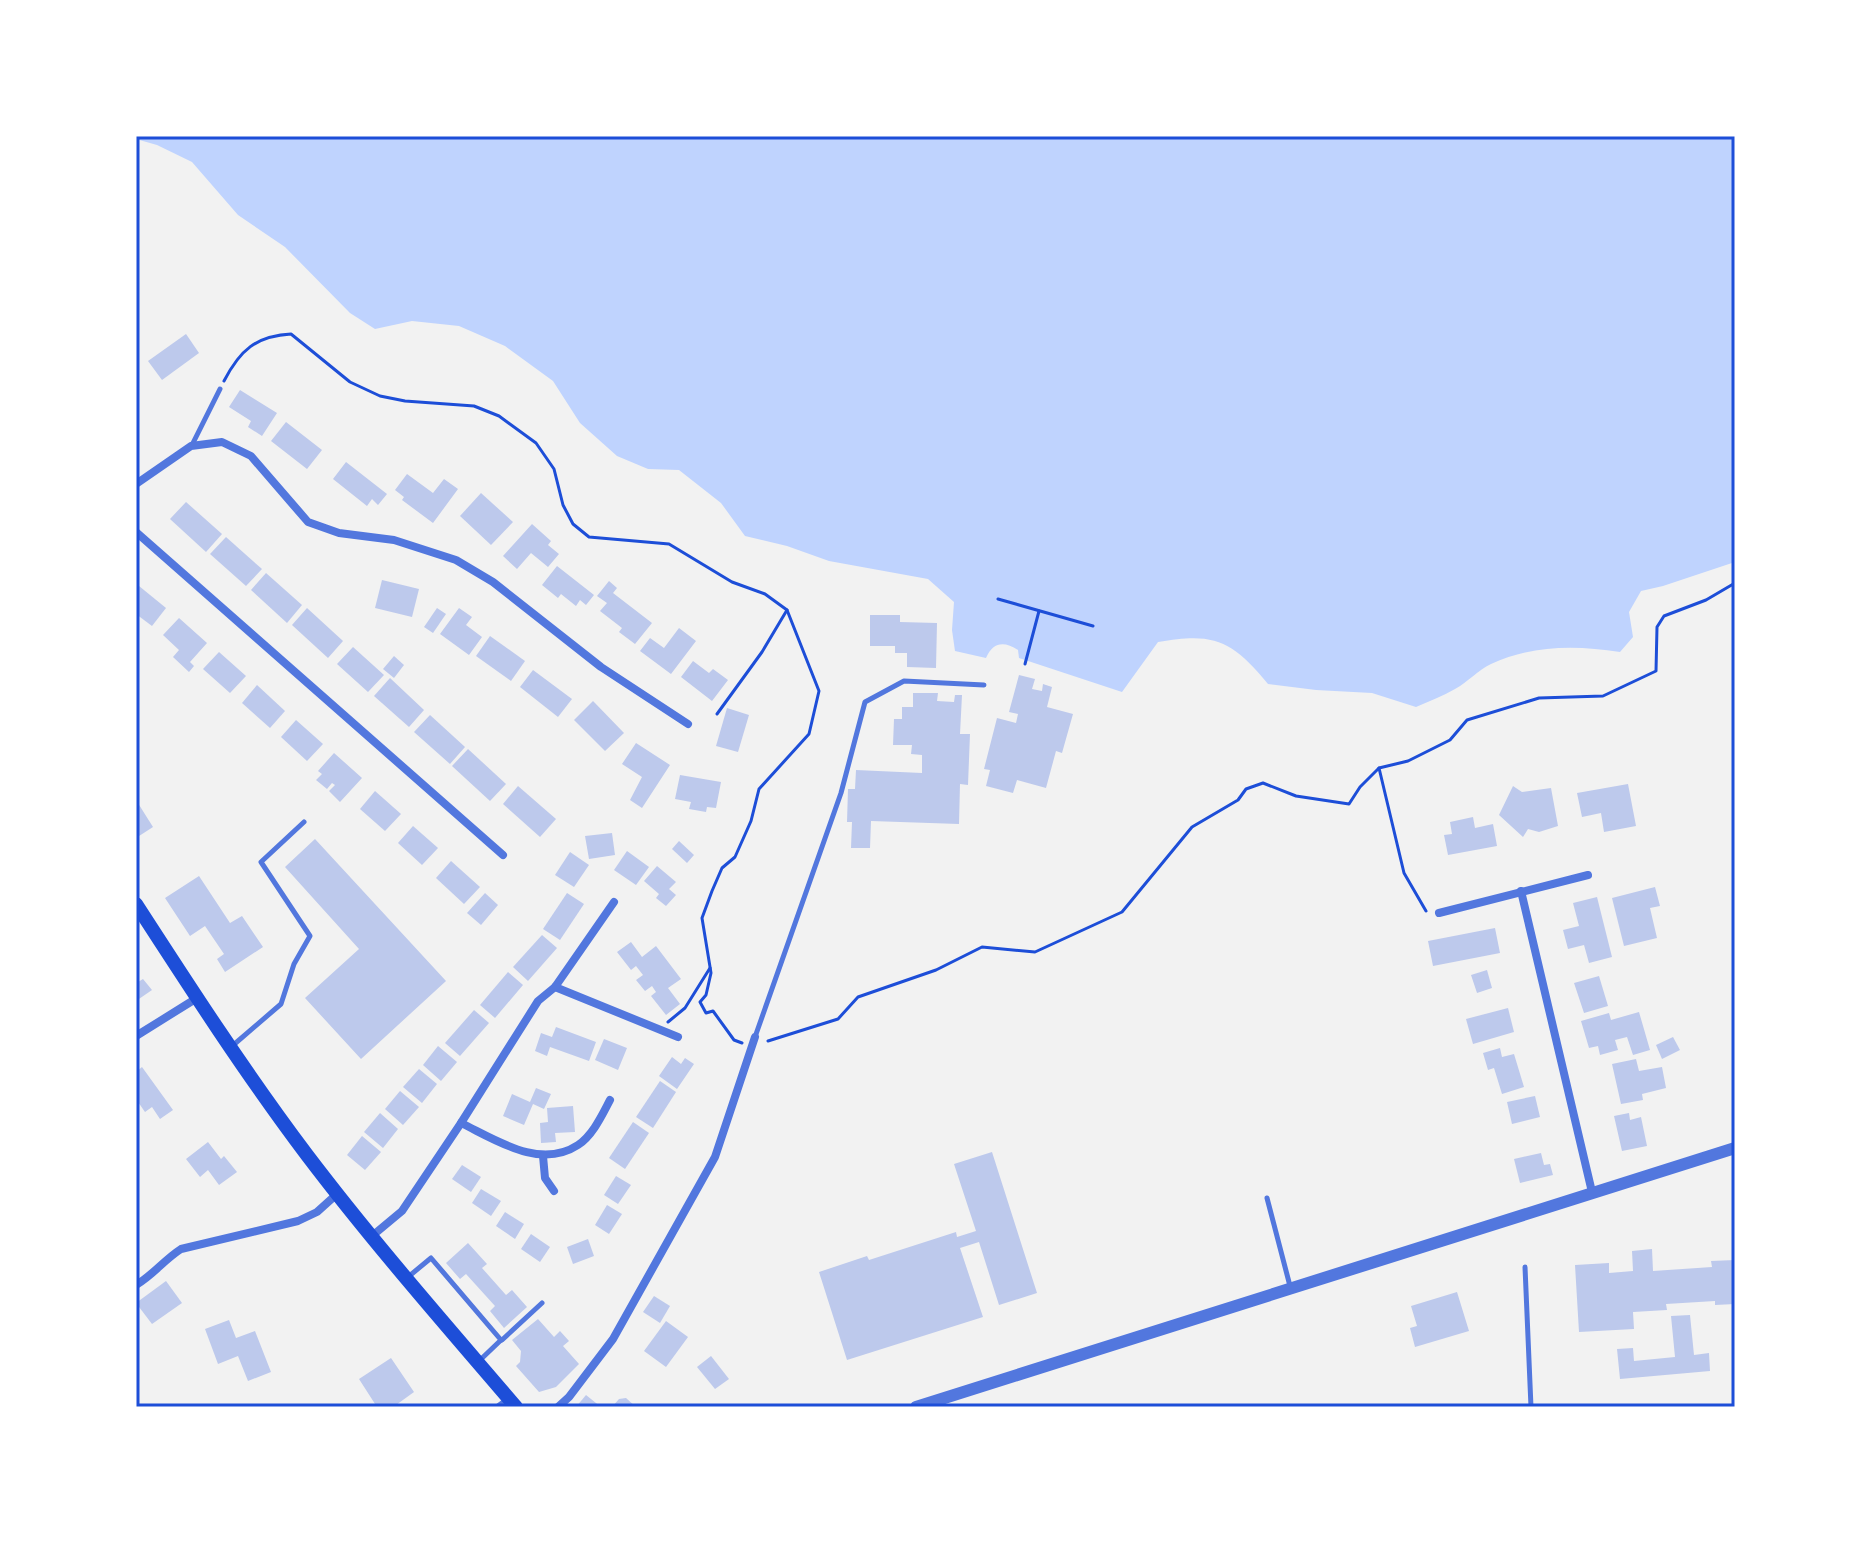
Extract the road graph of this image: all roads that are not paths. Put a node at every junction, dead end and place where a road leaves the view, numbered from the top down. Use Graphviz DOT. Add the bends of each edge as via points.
graph roads {
  1 [pos="220,389"];
  2 [pos="191,446"];
  3 [pos="136,484"];
  4 [pos="136,532"];
  5 [pos="984,685"];
  6 [pos="688,724"];
  7 [pos="304,822"];
  8 [pos="503,855"];
  9 [pos="1588,875"];
  10 [pos="1521,891"];
  11 [pos="614,902"];
  12 [pos="136,904"];
  13 [pos="1439,913"];
  14 [pos="555,987"];
  15 [pos="197,998"];
  16 [pos="136,1036"];
  17 [pos="678,1037"];
  18 [pos="753,1042"];
  19 [pos="230,1048"];
  20 [pos="610,1100"];
  21 [pos="461,1123"];
  22 [pos="1735,1148"];
  23 [pos="543,1156"];
  24 [pos="554,1191"];
  25 [pos="1592,1192"];
  26 [pos="337,1194"];
  27 [pos="1267,1198"];
  28 [pos="372,1236"];
  29 [pos="1525,1267"];
  30 [pos="407,1278"];
  31 [pos="136,1285"];
  32 [pos="1291,1288"];
  33 [pos="542,1303"];
  34 [pos="501,1340"];
  35 [pos="478,1362"];
  36 [pos="508,1404"];
  37 [pos="558,1407"];
  38 [pos="916,1407"];
  39 [pos="1531,1407"];
  1 -- 2 [label="lane"];
  2 -- 3 [label="street"];
  2 -- 6 [label="street" via="222,442 251,456 308,522 456,560"];
  4 -- 8 [label="street"];
  5 -- 18 [label="lane" via="904,681 865,702 841,793"];
  7 -- 19 [label="lane" via="261,862 310,936 281,1004"];
  9 -- 10 [label="street"];
  10 -- 13 [label="street"];
  10 -- 25 [label="street"];
  11 -- 14 [label="street"];
  12 -- 15 [label="main road"];
  14 -- 17 [label="street"];
  14 -- 21 [label="street" via="538,1001"];
  15 -- 16 [label="street"];
  15 -- 19 [label="main road"];
  18 -- 37 [label="street" via="715,1157 613,1339"];
  19 -- 26 [label="main road"];
  20 -- 23 [label="street" via="579,1145"];
  21 -- 23 [label="street" via="517,1150"];
  21 -- 28 [label="street" via="402,1211"];
  22 -- 25 [label="street"];
  23 -- 24 [label="street" via="545,1178"];
  25 -- 32 [label="street"];
  26 -- 28 [label="main road"];
  26 -- 31 [label="street" via="298,1221 181,1249"];
  27 -- 32 [label="lane"];
  28 -- 30 [label="main road"];
  29 -- 39 [label="lane"];
  30 -- 34 [label="lane" via="431,1258"];
  30 -- 35 [label="main road"];
  32 -- 38 [label="street"];
  33 -- 34 [label="lane"];
  34 -- 35 [label="lane"];
  35 -- 36 [label="main road"];
}
